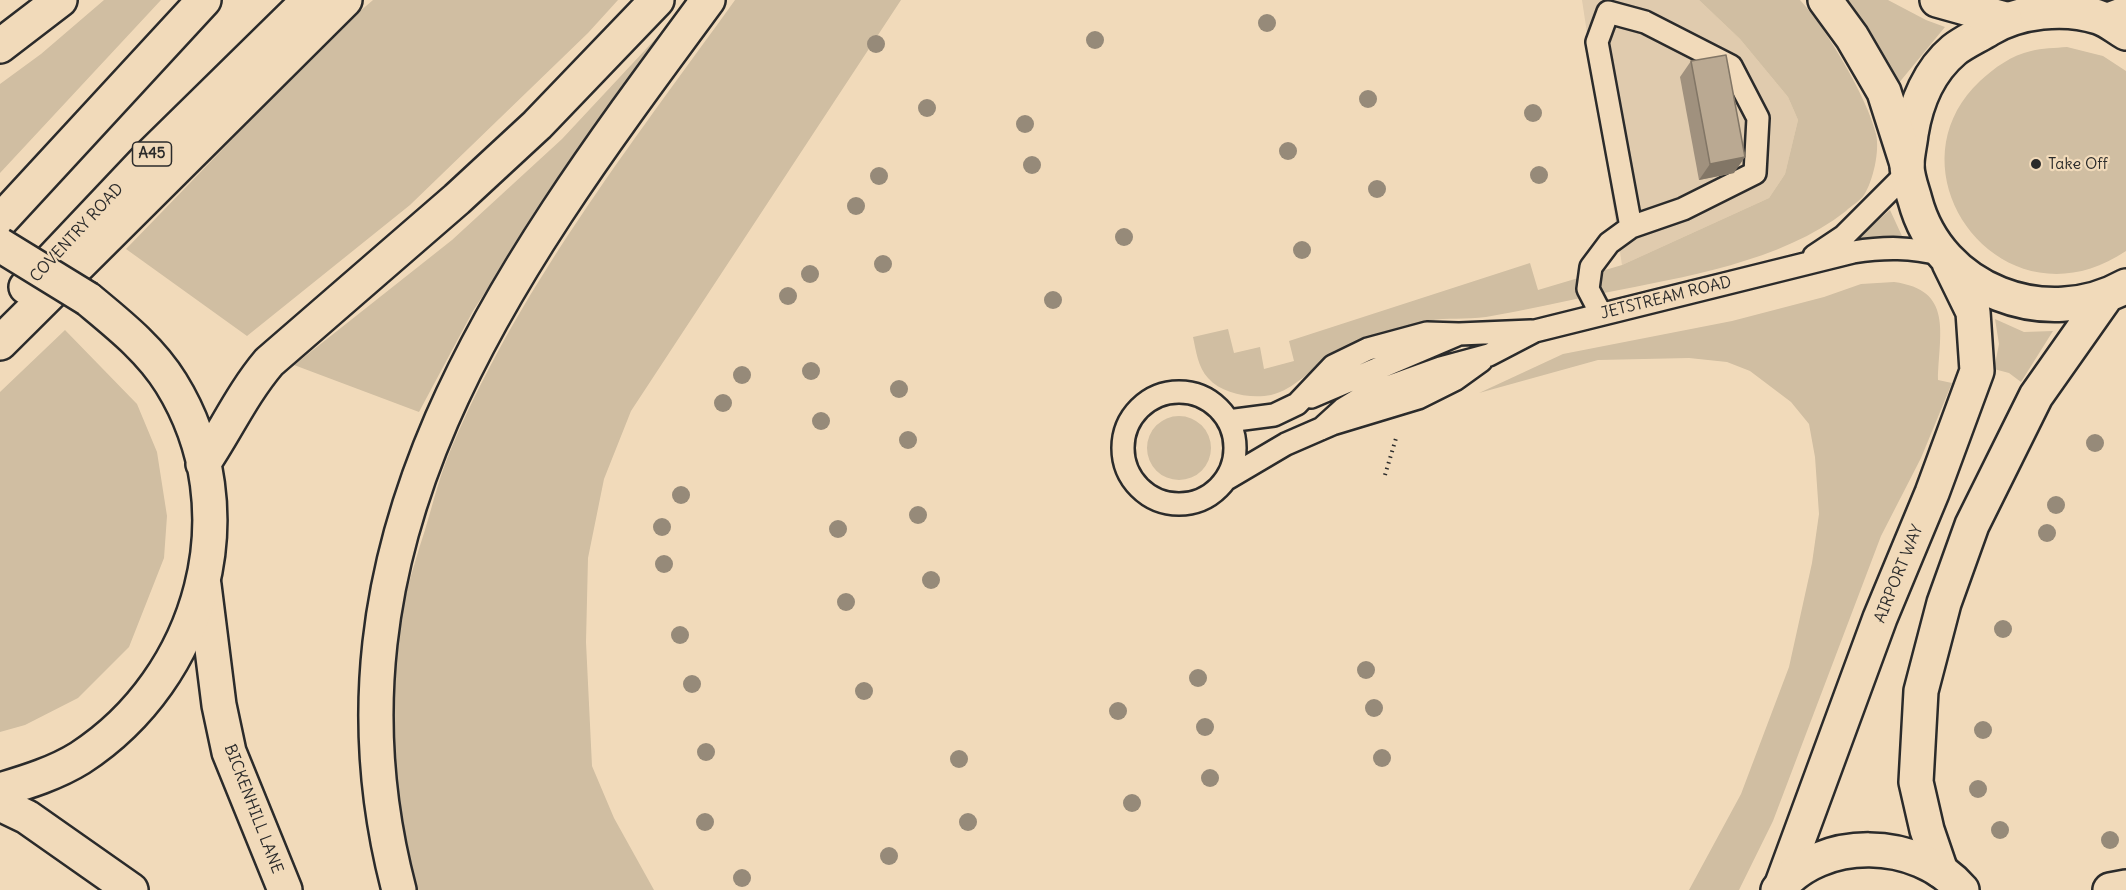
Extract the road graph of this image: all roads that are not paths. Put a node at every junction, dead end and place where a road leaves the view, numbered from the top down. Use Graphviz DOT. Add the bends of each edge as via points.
graph roads {
  1 [pos="60,0"];
  2 [pos="204,0"];
  3 [pos="309,0"];
  4 [pos="345,0"];
  5 [pos="657,0"];
  6 [pos="708,0"];
  7 [pos="1825,0"];
  8 [pos="1937,0"];
  9 [pos="2005,19"];
  10 [pos="2117,19"];
  11 [pos="0,46"];
  12 [pos="1907,169"];
  13 [pos="0,221"];
  14 [pos="1631,228"];
  15 [pos="0,245"];
  16 [pos="1945,259"];
  17 [pos="1798,267"];
  18 [pos="2115,292"];
  19 [pos="0,314"];
  20 [pos="1601,314"];
  21 [pos="1535,331"];
  22 [pos="0,342"];
  23 [pos="1228,421"];
  24 [pos="203,464"];
  25 [pos="1226,480"];
  26 [pos="204,585"];
  27 [pos="0,790"];
  28 [pos="0,804"];
  29 [pos="1960,883"];
  30 [pos="1780,887"];
  31 [pos="2126,887"];
  32 [pos="131,890"];
  33 [pos="285,890"];
  34 [pos="399,890"];
  35 [pos="2110,890"];
  1 -- 11 [label="main road"];
  2 -- 13 [label="main road"];
  3 -- 19 [label="main road, COVENTRY ROAD / A45" via="147,159"];
  4 -- 22 [label="main road"];
  5 -- 24 [label="main road" via="537,125 269,362 250,385"];
  6 -- 34 [label="main road" via="608,135 508,286 477,342 436,432 403,524 384,607 375,713 376,763 390,858"];
  7 -- 12 [label="main road, AIRPORT WAY" via="1884,92"];
  8 -- 9 [label="main road"];
  9 -- 10 [label="main road" via="2055,10"];
  9 -- 12 [label="main road" via="1954,51 1930,79 1915,110"];
  12 -- 16 [label="main road, AIRPORT WAY" via="1920,220"];
  12 -- 17 [label="lane, JETSTREAM ROAD" via="1844,236"];
  14 -- 14 [label="lane" via="1597,42 1608,12 1645,22 1731,66 1758,118 1755,173 1683,209"];
  14 -- 20 [label="lane" via="1610,243 1591,267 1588,289"];
  15 -- 24 [label="main road, bridge" via="88,299 133,336 170,381 193,428"];
  16 -- 17 [label="lane, JETSTREAM ROAD" via="1917,248 1884,247"];
  16 -- 18 [label="main road" via="2002,297 2053,306"];
  16 -- 30 [label="main road, AIRPORT WAY" via="1973,312 1977,371"];
  17 -- 20 [label="lane, JETSTREAM ROAD"];
  18 -- 29 [label="main road" via="2036,396 1972,525 1944,603 1921,691 1916,782 1927,830"];
  20 -- 21 [label="lane, JETSTREAM ROAD"];
  21 -- 23 [label="lane" via="1427,333 1368,349 1334,366 1297,404 1274,415"];
  21 -- 25 [label="lane" via="1489,355 1366,395 1321,429 1275,450"];
  23 -- 25 [label="lane" via="1235,449"];
  23 -- 25 [label="lane" via="1214,403 1194,393 1155,397 1130,419 1122,450 1130,477 1141,491 1157,500 1194,503"];
  24 -- 26 [label="main road" via="211,511"];
  26 -- 27 [label="main road" via="194,619 179,648 127,719 79,758 41,777"];
  26 -- 33 [label="main road, BICKENHILL LANE" via="229,752"];
  28 -- 32 [label="main road" via="27,817"];
  29 -- 30 [label="main road" via="1911,856 1877,849 1843,852 1810,864"];
  31 -- 35 [label="main road"];
}
